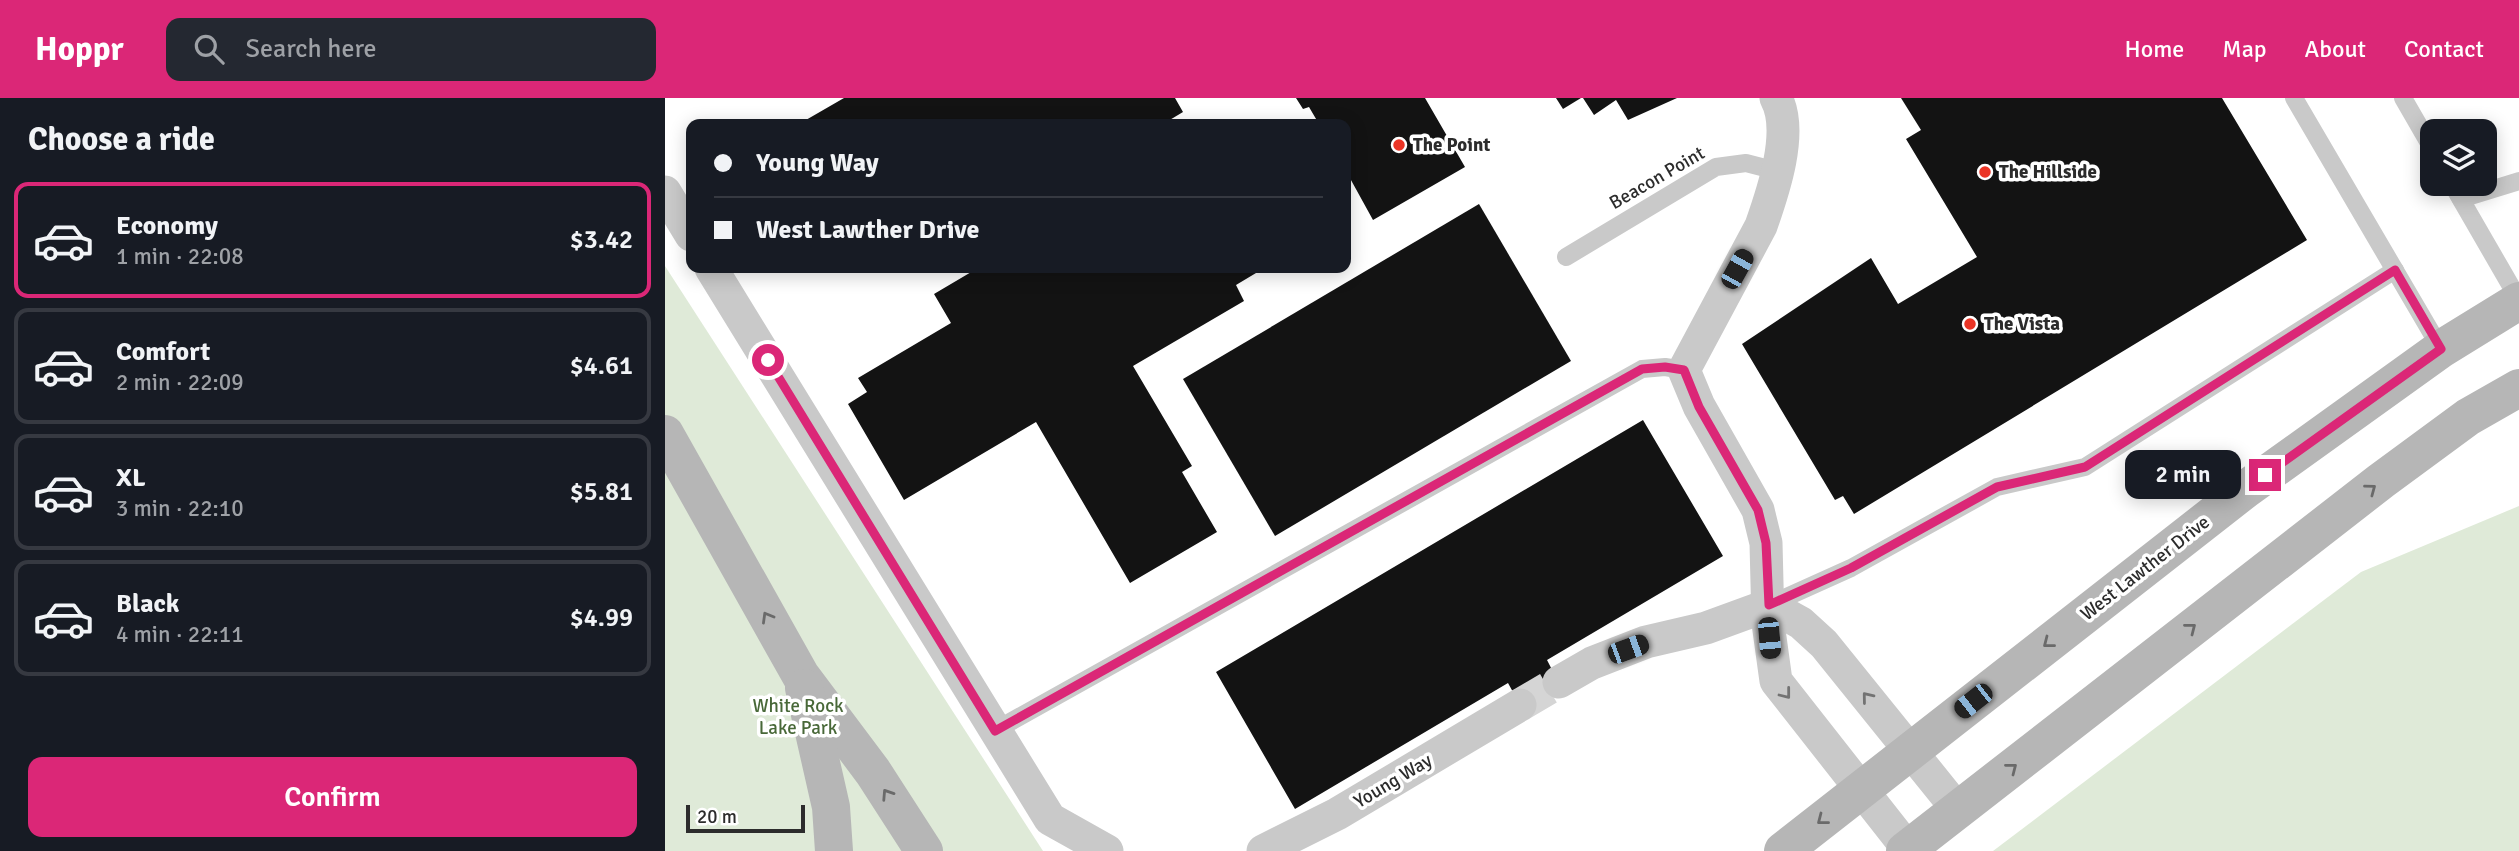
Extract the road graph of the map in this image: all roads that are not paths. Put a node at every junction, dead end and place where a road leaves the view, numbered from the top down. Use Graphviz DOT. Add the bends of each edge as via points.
graph roads {
  1 [pos="1776,98"];
  2 [pos="2294,98"];
  3 [pos="2403,98"];
  4 [pos="2420,127"];
  5 [pos="1777,171"];
  6 [pos="2519,181"];
  7 [pos="2497,184"];
  8 [pos="665,192"];
  9 [pos="2459,196"];
  10 [pos="686,227"];
  11 [pos="1566,257"];
  12 [pos="2395,270"];
  13 [pos="714,273"];
  14 [pos="2519,300"];
  15 [pos="2441,349"];
  16 [pos="1684,370"];
  17 [pos="2519,388"];
  18 [pos="665,435"];
  19 [pos="1769,605"];
  20 [pos="801,676"];
  21 [pos="1559,682"];
  22 [pos="1520,705"];
  23 [pos="995,731"];
  24 [pos="1911,750"];
  25 [pos="1861,789"];
  26 [pos="1958,810"];
  27 [pos="1907,850"];
  28 [pos="834,851"];
  29 [pos="924,851"];
  30 [pos="1107,851"];
  31 [pos="1263,851"];
  32 [pos="1783,851"];
  1 -- 5 [label="street" via="1783,120"];
  2 -- 12 [label="lane"];
  3 -- 4 [label="lane"];
  5 -- 11 [label="lane, Beacon Point" via="1746,163 1716,167"];
  5 -- 16 [label="street" via="1761,226"];
  6 -- 7 [label="lane"];
  8 -- 10 [label="street"];
  9 -- 14 [label="lane"];
  12 -- 15 [label="lane"];
  12 -- 19 [label="lane" via="2085,467 1997,487 1851,568"];
  13 -- 23 [label="street"];
  14 -- 15 [label="street, West Lawther Drive"];
  15 -- 24 [label="street, West Lawther Drive, one-way" via="2246,489"];
  16 -- 19 [label="street" via="1699,407 1758,510 1766,543"];
  16 -- 23 [label="lane" via="1642,369"];
  26 -- 17 [label="street, one-way" via="2381,481 2468,417"];
  20 -- 18 [label="street, one-way"];
  19 -- 21 [label="street" via="1706,628 1646,642"];
  24 -- 19 [label="street, one-way" via="1824,644 1801,623"];
  19 -- 25 [label="street, one-way" via="1776,681"];
  20 -- 28 [label="street" via="831,807"];
  29 -- 20 [label="street, one-way" via="873,772"];
  22 -- 31 [label="street, Young Way" via="1337,814"];
  23 -- 30 [label="street" via="1049,819"];
  24 -- 25 [label="street, West Lawther Drive"];
  24 -- 26 [label="street"];
  25 -- 27 [label="street"];
  25 -- 32 [label="street, West Lawther Drive, one-way"];
  26 -- 27 [label="street"];
}
